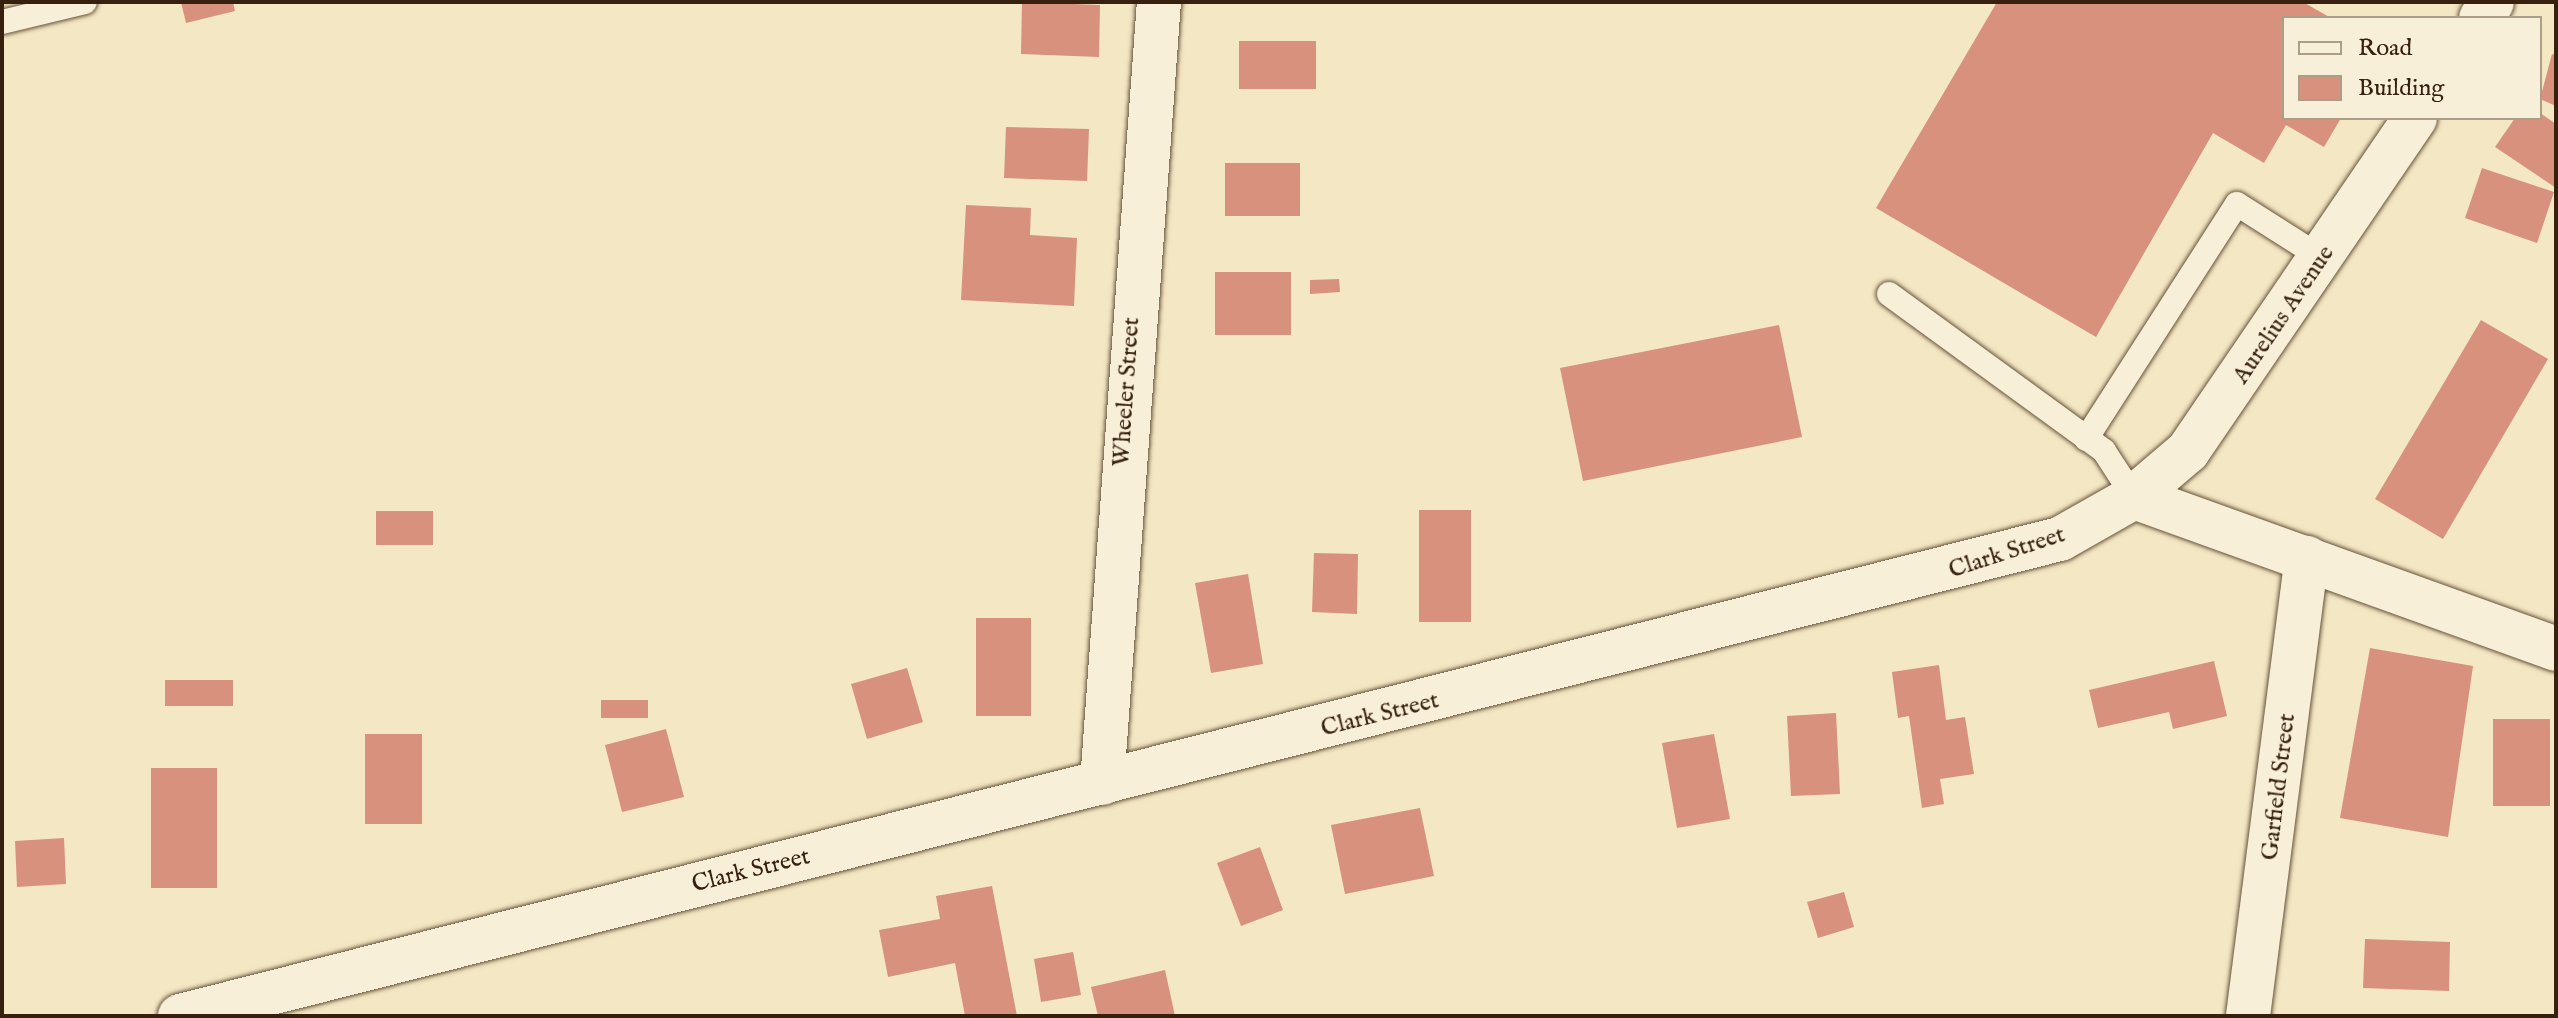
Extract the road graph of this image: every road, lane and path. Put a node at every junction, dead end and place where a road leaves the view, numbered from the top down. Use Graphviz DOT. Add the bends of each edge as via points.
graph roads {
  1 [pos="85,2"];
  2 [pos="1159,2"];
  3 [pos="2,22"];
  4 [pos="2414,120"];
  5 [pos="2322,258"];
  6 [pos="1889,294"];
  7 [pos="2086,439"];
  8 [pos="2134,497"];
  9 [pos="2307,558"];
  10 [pos="2556,649"];
  11 [pos="1102,783"];
  12 [pos="180,1016"];
  13 [pos="2248,1016"];
  1 -- 3 [label="lane"];
  2 -- 11 [label="street, Wheeler Street"];
  4 -- 5 [label="street, Aurelius Avenue"];
  5 -- 7 [label="lane" via="2237,204"];
  5 -- 8 [label="street, Aurelius Avenue" via="2215,418"];
  6 -- 7 [label="lane"];
  7 -- 8 [label="lane" via="2104,451"];
  8 -- 9 [label="street"];
  8 -- 11 [label="street, Clark Street" via="2060,539 1959,569"];
  9 -- 10 [label="street"];
  9 -- 13 [label="street, Garfield Street"];
  11 -- 12 [label="street, Clark Street"];
}
